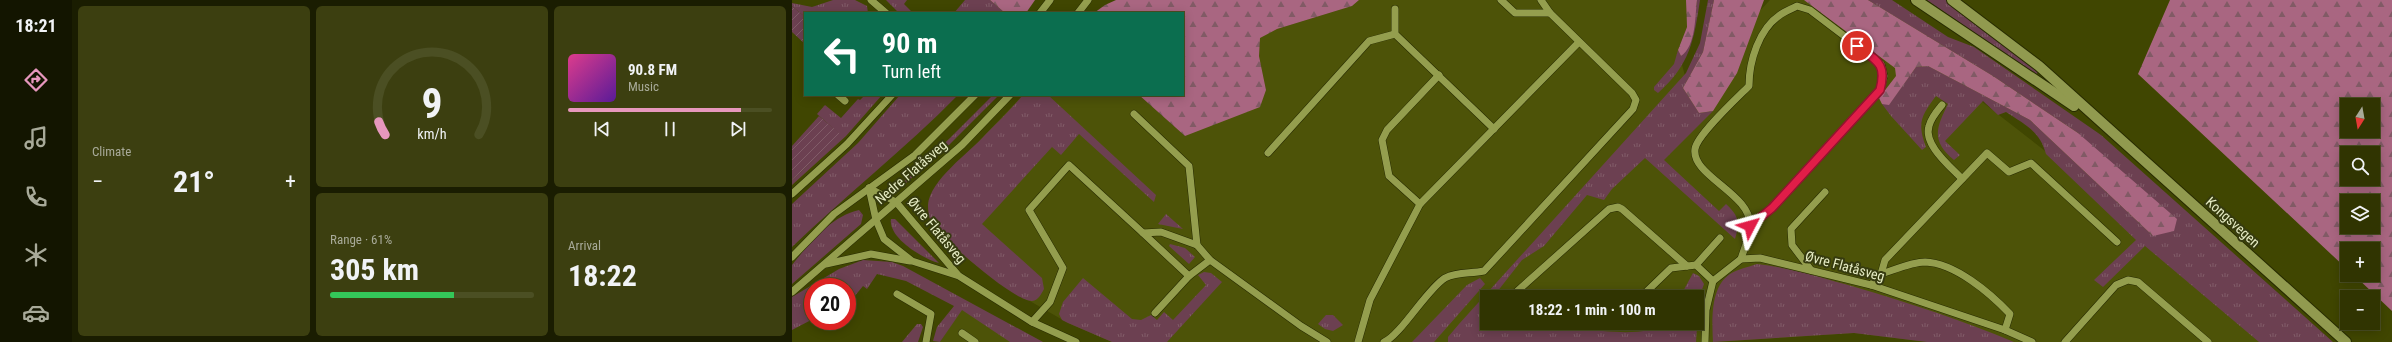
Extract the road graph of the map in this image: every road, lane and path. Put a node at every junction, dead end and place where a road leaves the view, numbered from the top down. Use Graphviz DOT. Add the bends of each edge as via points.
graph roads {
  1 [pos="871,0"];
  2 [pos="1050,0"];
  3 [pos="1088,0"];
  4 [pos="1501,0"];
  5 [pos="1541,0"];
  6 [pos="1916,0"];
  7 [pos="1952,0"];
  8 [pos="1395,9"];
  9 [pos="882,12"];
  10 [pos="1041,12"];
  11 [pos="1079,12"];
  12 [pos="1550,13"];
  13 [pos="1395,34"];
  14 [pos="1579,42"];
  15 [pos="1439,75"];
  16 [pos="839,96"];
  17 [pos="891,96"];
  18 [pos="974,96"];
  19 [pos="1009,96"];
  20 [pos="845,101"];
  21 [pos="1942,105"];
  22 [pos="1134,114"];
  23 [pos="2101,124"];
  24 [pos="1494,129"];
  25 [pos="1268,153"];
  26 [pos="1962,179"];
  27 [pos="870,188"];
  28 [pos="1825,192"];
  29 [pos="792,194"];
  30 [pos="896,202"];
  31 [pos="1420,204"];
  32 [pos="876,220"];
  33 [pos="1750,226"];
  34 [pos="1143,233"];
  35 [pos="1720,238"];
  36 [pos="2117,242"];
  37 [pos="1197,245"];
  38 [pos="792,257"];
  39 [pos="1741,259"];
  40 [pos="1210,260"];
  41 [pos="912,261"];
  42 [pos="824,264"];
  43 [pos="1696,265"];
  44 [pos="1687,266"];
  45 [pos="1811,270"];
  46 [pos="1881,274"];
  47 [pos="959,276"];
  48 [pos="1189,276"];
  49 [pos="1713,281"];
  50 [pos="1871,285"];
  51 [pos="1518,290"];
  52 [pos="1647,290"];
  53 [pos="792,292"];
  54 [pos="897,294"];
  55 [pos="1155,313"];
  56 [pos="1032,322"];
  57 [pos="2005,330"];
  58 [pos="962,333"];
  59 [pos="926,342"];
  60 [pos="975,342"];
  61 [pos="1076,342"];
  62 [pos="1327,342"];
  63 [pos="1358,342"];
  64 [pos="1384,342"];
  65 [pos="1705,342"];
  66 [pos="2032,342"];
  67 [pos="2065,342"];
  68 [pos="2208,342"];
  69 [pos="2346,342"];
  1 -- 9 [label="street"];
  2 -- 10 [label="street"];
  3 -- 11 [label="street"];
  4 -- 12 [label="street" via="1515,13"];
  5 -- 12 [label="street"];
  6 -- 23 [label="main road, Kongsvegen"];
  7 -- 23 [label="main road, Kongsvegen" via="2038,66"];
  8 -- 13 [label="street"];
  12 -- 14 [label="street"];
  13 -- 15 [label="street"];
  13 -- 25 [label="street" via="1369,41"];
  14 -- 24 [label="street"];
  14 -- 64 [label="street" via="1632,93 1636,100 1633,109 1484,271 1457,273 1444,279"];
  15 -- 24 [label="street"];
  15 -- 31 [label="street" via="1387,130 1382,140 1389,176"];
  16 -- 20 [label="street"];
  17 -- 29 [label="street" via="847,144"];
  18 -- 27 [label="street, Nedre Flatåsveg" via="915,155"];
  19 -- 30 [label="street, Nedre Flatåsveg" via="962,145"];
  21 -- 26 [label="street" via="1928,127 1929,138 1934,148"];
  22 -- 37 [label="street" via="1189,166"];
  23 -- 69 [label="main road, Kongsvegen"];
  24 -- 31 [label="street"];
  26 -- 36 [label="street" via="1987,153 2009,172 2031,163"];
  26 -- 46 [label="street" via="1885,260"];
  27 -- 30 [label="street, Øvre Flatåsveg"];
  27 -- 32 [label="street, Øvre Flatåsveg"];
  27 -- 38 [label="street, Nedre Flatåsveg" via="834,214"];
  28 -- 45 [label="street" via="1791,229 1792,245"];
  30 -- 32 [label="street, Nedre Flatåsveg"];
  30 -- 47 [label="street, Øvre Flatåsveg"];
  31 -- 63 [label="street" via="1370,300"];
  32 -- 41 [label="street, Øvre Flatåsveg" via="884,239"];
  32 -- 42 [label="street, Nedre Flatåsveg"];
  33 -- 33 [label="street" via="1746,209 1699,163 1695,149 1700,137 1749,86 1749,71 1761,38 1780,15 1797,6 1810,10 1881,64 1884,76 1880,90 1772,208"];
  33 -- 39 [label="street"];
  34 -- 37 [label="street" via="1161,232"];
  34 -- 48 [label="street"];
  34 -- 56 [label="street" via="1069,165 1029,210 1063,268 1050,302"];
  35 -- 43 [label="street"];
  37 -- 40 [label="street"];
  39 -- 45 [label="street, Øvre Flatåsveg" via="1760,258"];
  39 -- 49 [label="street"];
  40 -- 48 [label="street"];
  40 -- 62 [label="street"];
  41 -- 42 [label="street, Nedre Flatåsveg" via="871,254"];
  41 -- 47 [label="street, Øvre Flatåsveg"];
  42 -- 53 [label="street, Nedre Flatåsveg"];
  43 -- 44 [label="street"];
  43 -- 49 [label="street"];
  44 -- 51 [label="street" via="1618,207 1609,209"];
  44 -- 52 [label="street" via="1671,268"];
  45 -- 50 [label="street, Øvre Flatåsveg"];
  46 -- 50 [label="street"];
  46 -- 57 [label="street" via="1924,262 1945,265 1993,296 2010,314"];
  47 -- 56 [label="street, Øvre Flatåsveg"];
  48 -- 55 [label="street"];
  49 -- 65 [label="street" via="1706,310"];
  50 -- 57 [label="street, Øvre Flatåsveg"];
  54 -- 59 [label="street" via="931,314"];
  56 -- 61 [label="street, Øvre Flatåsveg"];
  57 -- 66 [label="street, Øvre Flatåsveg"];
  58 -- 60 [label="street"];
  67 -- 68 [label="street" via="2116,285 2128,280 2138,282"];
}
